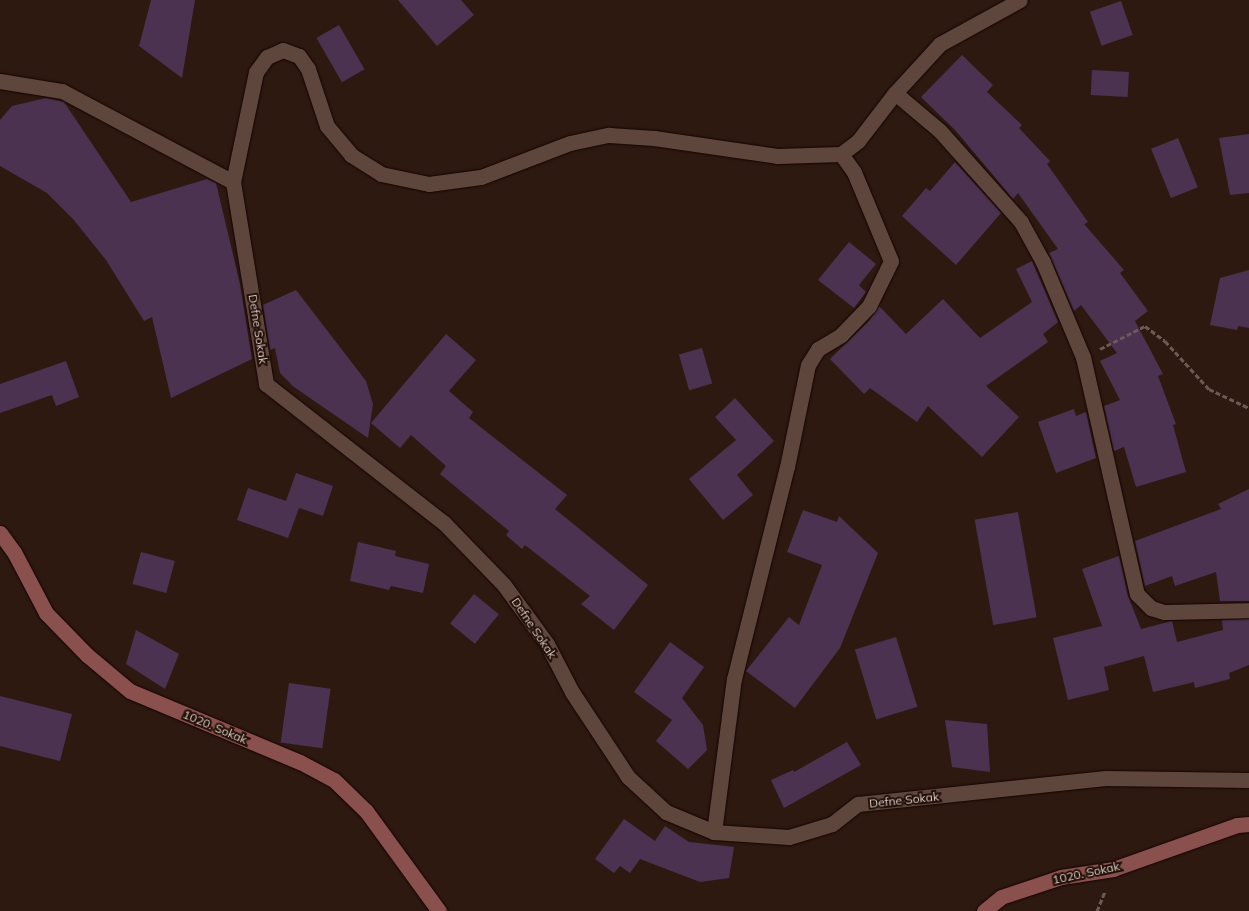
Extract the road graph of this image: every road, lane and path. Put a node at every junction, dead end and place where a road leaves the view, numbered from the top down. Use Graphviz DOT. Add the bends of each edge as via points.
graph roads {
  1 [pos="1020,0"];
  2 [pos="0,81"];
  3 [pos="895,93"];
  4 [pos="841,154"];
  5 [pos="233,182"];
  6 [pos="1083,358"];
  7 [pos="1249,408"];
  8 [pos="0,533"];
  9 [pos="1249,610"];
  10 [pos="1249,780"];
  11 [pos="1249,824"];
  12 [pos="714,832"];
  13 [pos="439,911"];
  14 [pos="984,911"];
  1 -- 3 [label="street" via="940,44"];
  2 -- 5 [label="street" via="62,92"];
  3 -- 4 [label="street" via="858,141"];
  3 -- 6 [label="street" via="940,131 1021,222 1043,262"];
  4 -- 5 [label="street" via="778,156 654,138 609,135 570,143 481,177 429,184 382,174 350,155 327,126 308,69 300,56 284,50 267,57 256,72"];
  4 -- 12 [label="street" via="854,172 892,261 869,306 841,335 818,348 808,365 787,467 734,679"];
  5 -- 12 [label="street, Defne Sokak" via="266,384 444,523 504,585 547,644 572,692 628,777 666,812"];
  6 -- 7 [label="path" via="1145,326 1165,341 1209,388"];
  6 -- 9 [label="street" via="1137,594 1150,608 1164,612"];
  8 -- 13 [label="street, 1020. Sokak" via="14,552 46,613 130,692 300,762 334,780 366,811"];
  10 -- 12 [label="street, Defne Sokak" via="1106,778 858,804 832,824 789,837"];
  11 -- 14 [label="street, 1020. Sokak" via="1113,869 1061,877 1009,894"];
}
